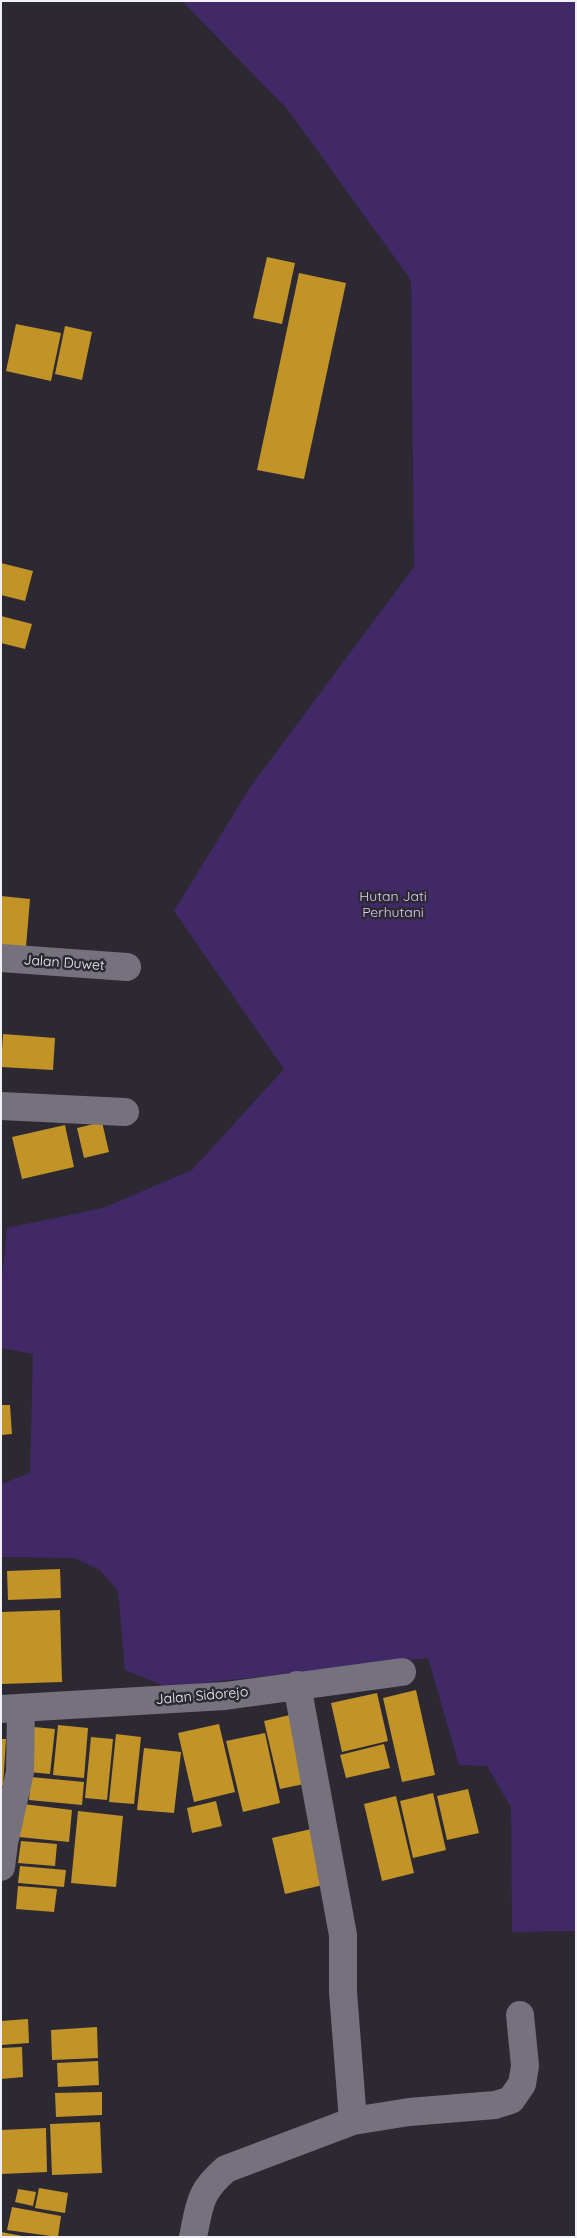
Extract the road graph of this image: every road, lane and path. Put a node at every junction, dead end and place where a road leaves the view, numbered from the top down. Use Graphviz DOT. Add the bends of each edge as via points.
graph roads {
  1 [pos="1,958"];
  2 [pos="127,968"];
  3 [pos="1,1106"];
  4 [pos="125,1112"];
  5 [pos="402,1672"];
  6 [pos="297,1685"];
  7 [pos="11,1709"];
  8 [pos="1,1867"];
  9 [pos="520,2016"];
  10 [pos="353,2121"];
  11 [pos="193,2237"];
  1 -- 2 [label="street, Jalan Duwet"];
  3 -- 4 [label="street"];
  5 -- 6 [label="street, Jalan Sidorejo"];
  6 -- 7 [label="street, Jalan Sidorejo" via="225,1696"];
  6 -- 10 [label="street" via="343,1935 343,1992"];
  7 -- 8 [label="street" via="20,1772"];
  9 -- 10 [label="street" via="525,2066 522,2084 511,2100 495,2105 409,2112"];
  10 -- 11 [label="street" via="226,2169 202,2195"];
}
